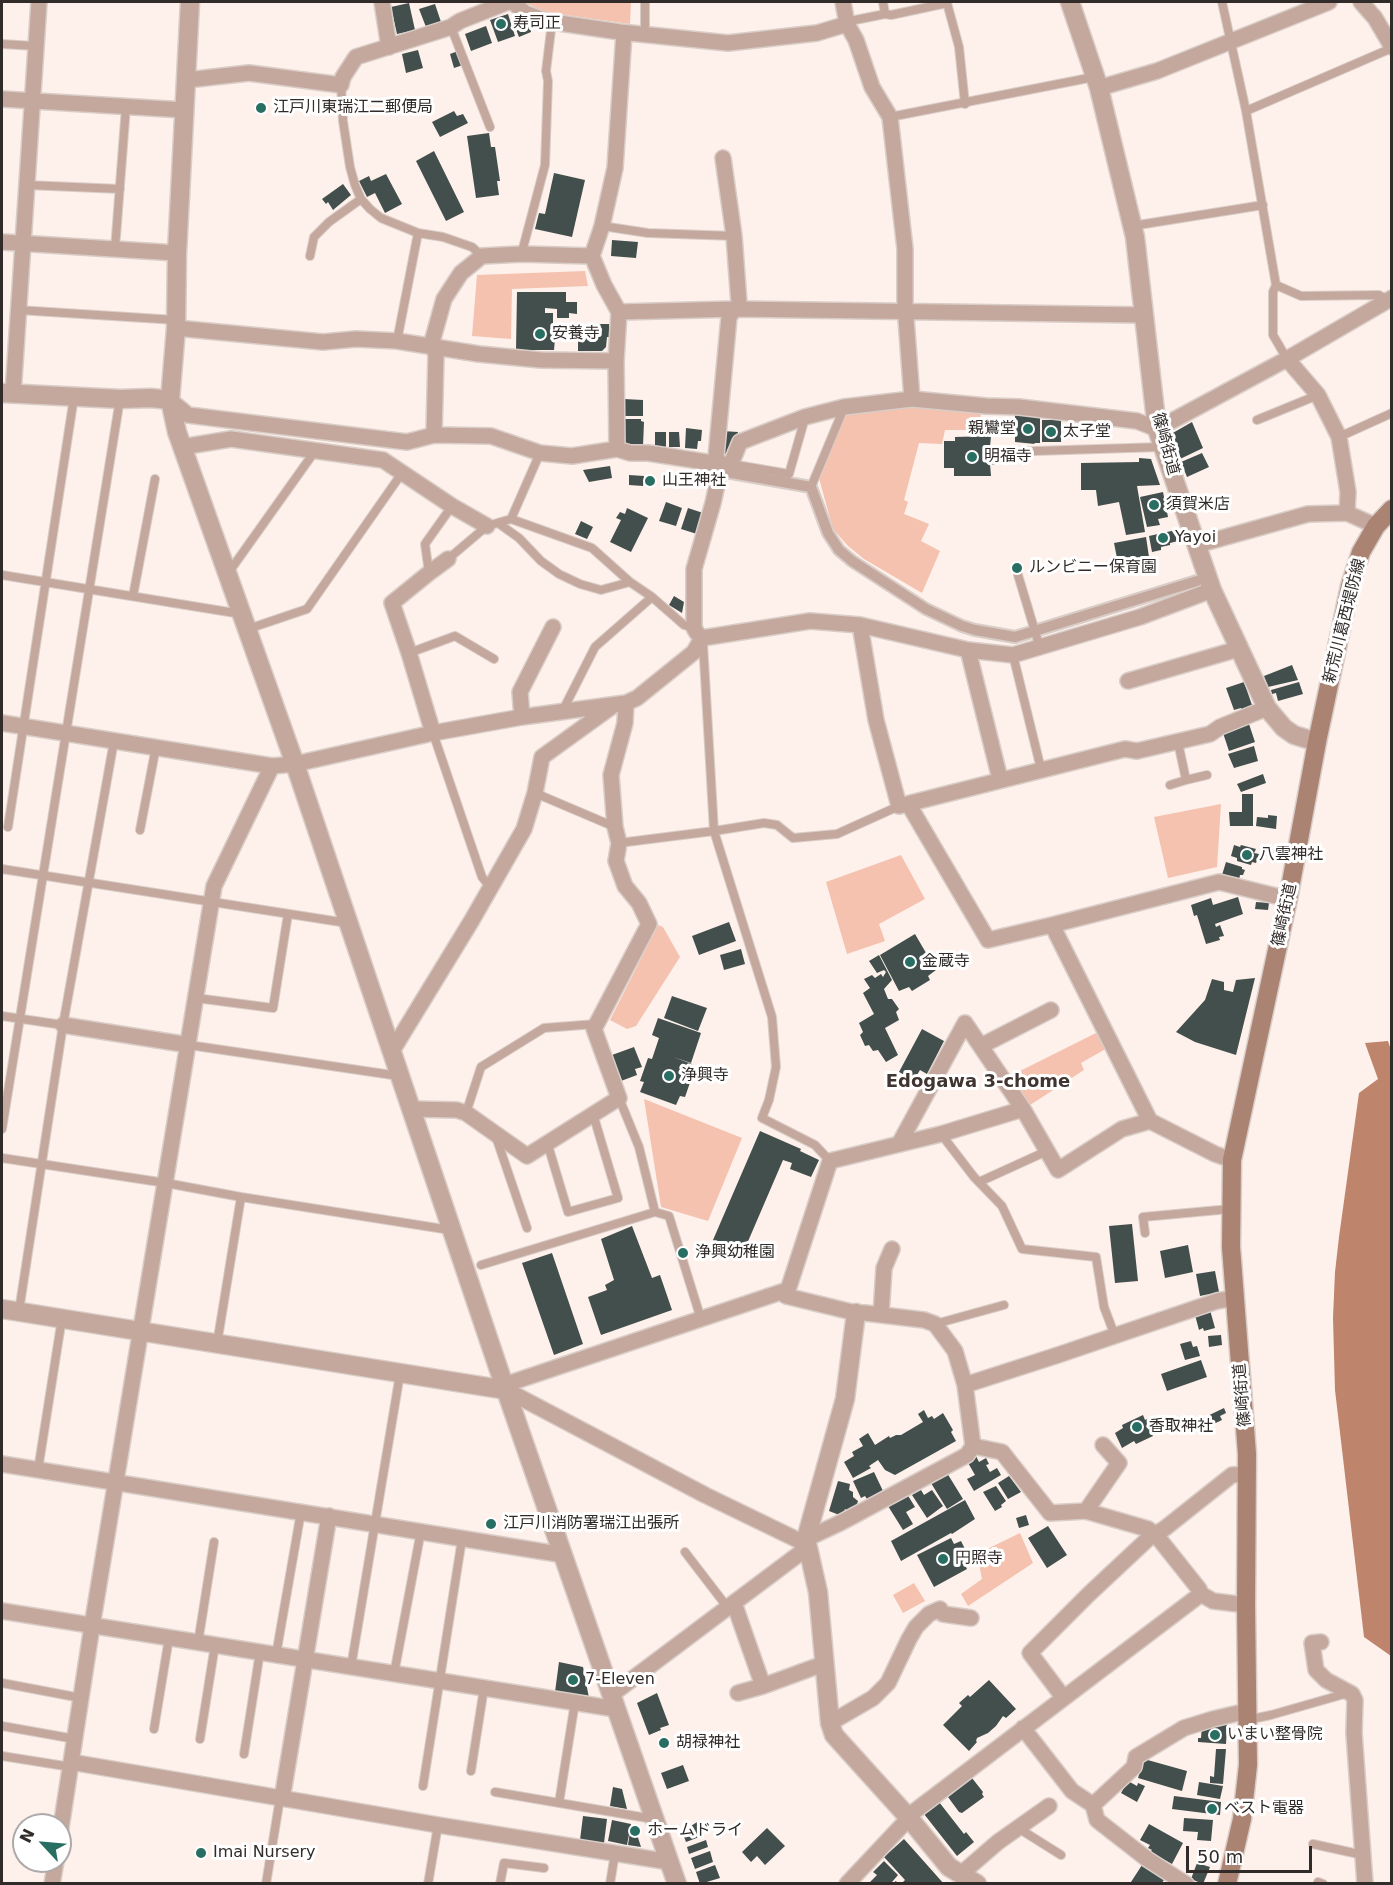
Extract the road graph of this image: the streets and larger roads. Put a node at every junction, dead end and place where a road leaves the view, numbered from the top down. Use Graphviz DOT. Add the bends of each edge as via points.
graph roads {
  1 [pos="39,2"];
  2 [pos="190,2"];
  3 [pos="382,2"];
  4 [pos="511,2"];
  5 [pos="843,2"];
  6 [pos="1070,2"];
  7 [pos="1329,2"];
  8 [pos="1361,2"];
  9 [pos="1310,5"];
  10 [pos="847,24"];
  11 [pos="624,33"];
  12 [pos="389,47"];
  13 [pos="1392,47"];
  14 [pos="187,80"];
  15 [pos="1098,82"];
  16 [pos="2,99"];
  17 [pos="32,100"];
  18 [pos="184,110"];
  19 [pos="723,158"];
  20 [pos="2,242"];
  21 [pos="23,244"];
  22 [pos="177,253"];
  23 [pos="592,256"];
  24 [pos="1390,299"];
  25 [pos="735,309"];
  26 [pos="619,312"];
  27 [pos="906,313"];
  28 [pos="1143,315"];
  29 [pos="176,324"];
  30 [pos="434,348"];
  31 [pos="1287,359"];
  32 [pos="616,361"];
  33 [pos="7,393"];
  34 [pos="912,399"];
  35 [pos="170,400"];
  36 [pos="1157,429"];
  37 [pos="434,435"];
  38 [pos="182,447"];
  39 [pos="617,449"];
  40 [pos="723,466"];
  41 [pos="1392,509"];
  42 [pos="1347,513"];
  43 [pos="493,524"];
  44 [pos="1376,526"];
  45 [pos="1197,544"];
  46 [pos="448,559"];
  47 [pos="1204,586"];
  48 [pos="860,625"];
  49 [pos="552,627"];
  50 [pos="698,633"];
  51 [pos="1238,649"];
  52 [pos="968,650"];
  53 [pos="1128,681"];
  54 [pos="620,704"];
  55 [pos="1267,708"];
  56 [pos="522,717"];
  57 [pos="2,723"];
  58 [pos="433,733"];
  59 [pos="1317,742"];
  60 [pos="295,764"];
  61 [pos="272,766"];
  62 [pos="1000,779"];
  63 [pos="904,806"];
  64 [pos="1288,899"];
  65 [pos="1052,925"];
  66 [pos="1051,1010"];
  67 [pos="63,1025"];
  68 [pos="189,1045"];
  69 [pos="981,1046"];
  70 [pos="392,1051"];
  71 [pos="411,1109"];
  72 [pos="1023,1109"];
  73 [pos="1150,1121"];
  74 [pos="899,1144"];
  75 [pos="1232,1160"];
  76 [pos="892,1249"];
  77 [pos="787,1290"];
  78 [pos="1235,1298"];
  79 [pos="10,1310"];
  80 [pos="856,1313"];
  81 [pos="881,1315"];
  82 [pos="141,1331"];
  83 [pos="965,1385"];
  84 [pos="505,1387"];
  85 [pos="1103,1445"];
  86 [pos="973,1446"];
  87 [pos="2,1464"];
  88 [pos="1247,1473"];
  89 [pos="116,1482"];
  90 [pos="1086,1511"];
  91 [pos="329,1516"];
  92 [pos="1156,1535"];
  93 [pos="806,1544"];
  94 [pos="564,1555"];
  95 [pos="1201,1594"];
  96 [pos="1246,1605"];
  97 [pos="731,1606"];
  98 [pos="2,1611"];
  99 [pos="971,1618"];
  100 [pos="92,1626"];
  101 [pos="1321,1642"];
  102 [pos="305,1660"];
  103 [pos="823,1664"];
  104 [pos="763,1686"];
  105 [pos="738,1693"];
  106 [pos="1063,1697"];
  107 [pos="613,1702"];
  108 [pos="1247,1715"];
  109 [pos="830,1723"];
  110 [pos="1023,1728"];
  111 [pos="71,1764"];
  112 [pos="281,1798"];
  113 [pos="1093,1805"];
  114 [pos="1049,1806"];
  115 [pos="63,1813"];
  116 [pos="908,1817"];
  117 [pos="670,1862"];
  118 [pos="961,1874"];
  119 [pos="677,1884"];
  120 [pos="847,1884"];
  121 [pos="977,1884"];
  122 [pos="1186,1884"];
  123 [pos="1227,1884"];
  124 [pos="1365,1884"];
  1 -- 17 [label="street"];
  2 -- 14 [label="street"];
  3 -- 12 [label="street"];
  4 -- 11 [label="street" via="525,13 552,22"];
  4 -- 12 [label="street"];
  5 -- 10 [label="street"];
  6 -- 15 [label="street, 篠崎街道"];
  7 -- 9 [label="street"];
  8 -- 13 [label="street"];
  9 -- 15 [label="street" via="1157,70"];
  10 -- 11 [label="street" via="817,33 728,43"];
  10 -- 27 [label="street" via="872,87 890,117 905,249"];
  11 -- 23 [label="street" via="615,168"];
  12 -- 14 [label="street" via="356,57 341,85 249,73"];
  14 -- 18 [label="street"];
  15 -- 28 [label="street, 篠崎街道" via="1132,226"];
  16 -- 17 [label="street"];
  17 -- 18 [label="street"];
  17 -- 21 [label="street"];
  18 -- 22 [label="street"];
  19 -- 25 [label="street" via="734,236 739,302"];
  20 -- 21 [label="street"];
  21 -- 22 [label="street"];
  21 -- 33 [label="street"];
  22 -- 29 [label="street"];
  23 -- 26 [label="street"];
  23 -- 30 [label="street" via="482,256 461,273 444,299 432,342"];
  24 -- 31 [label="street"];
  25 -- 26 [label="street"];
  25 -- 27 [label="street"];
  25 -- 40 [label="street" via="729,317 716,458"];
  26 -- 32 [label="street"];
  27 -- 28 [label="street"];
  27 -- 34 [label="street"];
  28 -- 36 [label="street, 篠崎街道"];
  29 -- 30 [label="street" via="323,342 356,339"];
  29 -- 35 [label="street"];
  30 -- 32 [label="street" via="541,360"];
  30 -- 37 [label="street"];
  31 -- 36 [label="street"];
  31 -- 42 [label="street" via="1318,395 1339,437 1348,492"];
  32 -- 39 [label="street"];
  33 -- 35 [label="street"];
  34 -- 36 [label="street" via="1137,421"];
  34 -- 40 [label="street" via="844,406 805,417 740,442"];
  35 -- 37 [label="street" via="188,415 407,442"];
  35 -- 38 [label="street"];
  36 -- 45 [label="street, 篠崎街道"];
  37 -- 39 [label="street" via="491,436 540,453 573,456"];
  38 -- 43 [label="street" via="231,439 383,460 452,506"];
  38 -- 60 [label="street"];
  39 -- 40 [label="street"];
  40 -- 47 [label="street" via="811,487 828,534 839,550 926,609 975,630 1015,637"];
  40 -- 50 [label="street" via="694,569"];
  41 -- 44 [label="main road, 新荒川葛西堤防線"];
  42 -- 44 [label="street"];
  42 -- 45 [label="street" via="1308,514"];
  44 -- 59 [label="main road, 新荒川葛西堤防線" via="1361,552 1350,586"];
  45 -- 47 [label="street, 篠崎街道"];
  46 -- 58 [label="street" via="392,603"];
  47 -- 51 [label="street, 篠崎街道"];
  47 -- 52 [label="street" via="1140,617 1040,648 1013,655"];
  48 -- 50 [label="street" via="810,621"];
  48 -- 52 [label="street"];
  48 -- 63 [label="street" via="876,720"];
  49 -- 56 [label="street" via="520,692"];
  50 -- 54 [label="street" via="694,652 637,698"];
  51 -- 53 [label="street"];
  51 -- 55 [label="street, 篠崎街道"];
  52 -- 62 [label="street"];
  54 -- 56 [label="street"];
  54 -- 70 [label="street" via="542,757 524,829"];
  54 -- 71 [label="street" via="625,723 611,776 619,843 616,861 625,886 649,924 594,1029 619,1098 527,1156 466,1113"];
  55 -- 59 [label="street, 篠崎街道" via="1294,735"];
  55 -- 62 [label="street" via="1210,734 1137,751 1125,749"];
  56 -- 58 [label="street"];
  57 -- 61 [label="street"];
  58 -- 60 [label="street"];
  59 -- 64 [label="main road, 篠崎街道"];
  60 -- 61 [label="street"];
  60 -- 70 [label="street"];
  61 -- 68 [label="street" via="214,886"];
  62 -- 63 [label="street"];
  63 -- 65 [label="street" via="988,940"];
  64 -- 65 [label="street" via="1219,882"];
  64 -- 75 [label="main road, 篠崎街道"];
  65 -- 73 [label="street"];
  66 -- 69 [label="street"];
  67 -- 68 [label="street"];
  68 -- 82 [label="street"];
  69 -- 72 [label="street"];
  69 -- 74 [label="street" via="966,1023"];
  70 -- 71 [label="street"];
  71 -- 84 [label="street"];
  72 -- 73 [label="street" via="1058,1170 1122,1129"];
  72 -- 74 [label="street"];
  73 -- 75 [label="street"];
  74 -- 77 [label="street" via="830,1161"];
  75 -- 78 [label="main road, 篠崎街道"];
  76 -- 81 [label="street" via="884,1268"];
  77 -- 80 [label="street" via="786,1296"];
  77 -- 84 [label="street"];
  78 -- 83 [label="street"];
  78 -- 88 [label="main road, 篠崎街道"];
  79 -- 82 [label="street"];
  80 -- 81 [label="street"];
  80 -- 93 [label="street" via="845,1399"];
  81 -- 83 [label="street" via="935,1324 955,1351"];
  82 -- 84 [label="street"];
  82 -- 89 [label="street"];
  83 -- 86 [label="street"];
  84 -- 93 [label="street" via="705,1495"];
  84 -- 94 [label="street"];
  85 -- 90 [label="street" via="1119,1463"];
  86 -- 90 [label="street" via="1002,1452 1050,1513"];
  86 -- 93 [label="street" via="967,1455"];
  87 -- 89 [label="street"];
  88 -- 92 [label="street" via="1232,1475"];
  88 -- 96 [label="main road, 篠崎街道"];
  89 -- 91 [label="street"];
  89 -- 100 [label="street"];
  90 -- 92 [label="street" via="1148,1529"];
  91 -- 94 [label="street"];
  91 -- 102 [label="street"];
  92 -- 95 [label="street"];
  92 -- 106 [label="street" via="1030,1653"];
  93 -- 97 [label="street"];
  93 -- 103 [label="street" via="818,1592"];
  94 -- 107 [label="street"];
  95 -- 96 [label="street" via="1213,1601"];
  95 -- 106 [label="street"];
  96 -- 108 [label="main road, 篠崎街道"];
  97 -- 104 [label="street"];
  97 -- 107 [label="street"];
  98 -- 100 [label="street"];
  99 -- 109 [label="street" via="943,1614 940,1609 929,1614 909,1639 888,1683 873,1698"];
  100 -- 102 [label="street"];
  100 -- 111 [label="street"];
  101 -- 124 [label="street" via="1312,1643 1316,1670 1350,1692 1355,1700"];
  102 -- 107 [label="street" via="574,1702"];
  102 -- 112 [label="street"];
  103 -- 104 [label="street"];
  103 -- 109 [label="street"];
  104 -- 105 [label="street"];
  106 -- 110 [label="street"];
  107 -- 117 [label="street"];
  108 -- 113 [label="street" via="1184,1728 1136,1757 1134,1767"];
  108 -- 123 [label="main road, 篠崎街道" via="1248,1765 1243,1809"];
  109 -- 116 [label="street" via="834,1735"];
  110 -- 113 [label="street" via="1072,1791"];
  110 -- 116 [label="street"];
  111 -- 112 [label="street"];
  111 -- 115 [label="street"];
  112 -- 117 [label="street"];
  113 -- 122 [label="street" via="1097,1820"];
  114 -- 118 [label="street"];
  116 -- 118 [label="street" via="949,1867"];
  116 -- 120 [label="street"];
  117 -- 119 [label="street"];
  118 -- 121 [label="street"];
}
